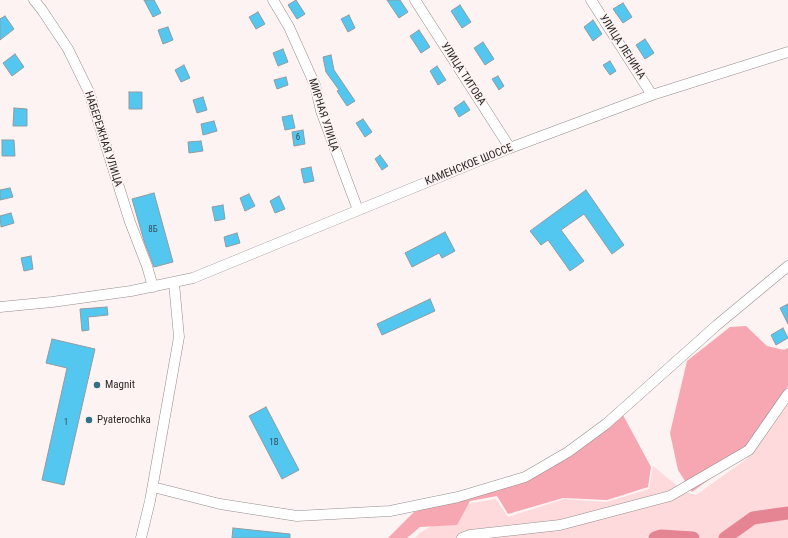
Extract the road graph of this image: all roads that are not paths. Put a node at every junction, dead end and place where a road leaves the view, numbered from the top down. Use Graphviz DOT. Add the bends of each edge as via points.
graph roads {
  1 [pos="34,0"];
  2 [pos="273,0"];
  3 [pos="415,0"];
  4 [pos="591,0"];
  5 [pos="788,52"];
  6 [pos="652,95"];
  7 [pos="510,148"];
  8 [pos="358,210"];
  9 [pos="788,266"];
  10 [pos="174,283"];
  11 [pos="153,287"];
  12 [pos="0,307"];
  13 [pos="788,394"];
  14 [pos="153,487"];
  15 [pos="141,538"];
  16 [pos="462,538"];
  1 -- 11 [label="street, НАБЕРЕЖНАЯ УЛИЦА" via="68,49 90,92"];
  2 -- 8 [label="street, МИРНАЯ УЛИЦА" via="315,85 321,111"];
  3 -- 7 [label="street, УЛИЦА ТИТОВА"];
  4 -- 6 [label="street, УЛИЦА ЛЕНИНА"];
  5 -- 6 [label="street, КАМЕНСКОЕ ШОССЕ"];
  6 -- 7 [label="street, КАМЕНСКОЕ ШОССЕ"];
  7 -- 8 [label="street, КАМЕНСКОЕ ШОССЕ"];
  8 -- 10 [label="street, КАМЕНСКОЕ ШОССЕ" via="193,278"];
  9 -- 14 [label="street" via="606,424 568,452 525,477 458,497 390,511 297,516 220,504"];
  10 -- 11 [label="street, КАМЕНСКОЕ ШОССЕ"];
  10 -- 14 [label="street" via="179,336"];
  11 -- 12 [label="street, КАМЕНСКОЕ ШОССЕ"];
  13 -- 16 [label="street" via="749,450 670,496 560,525"];
  14 -- 15 [label="street"];
}
